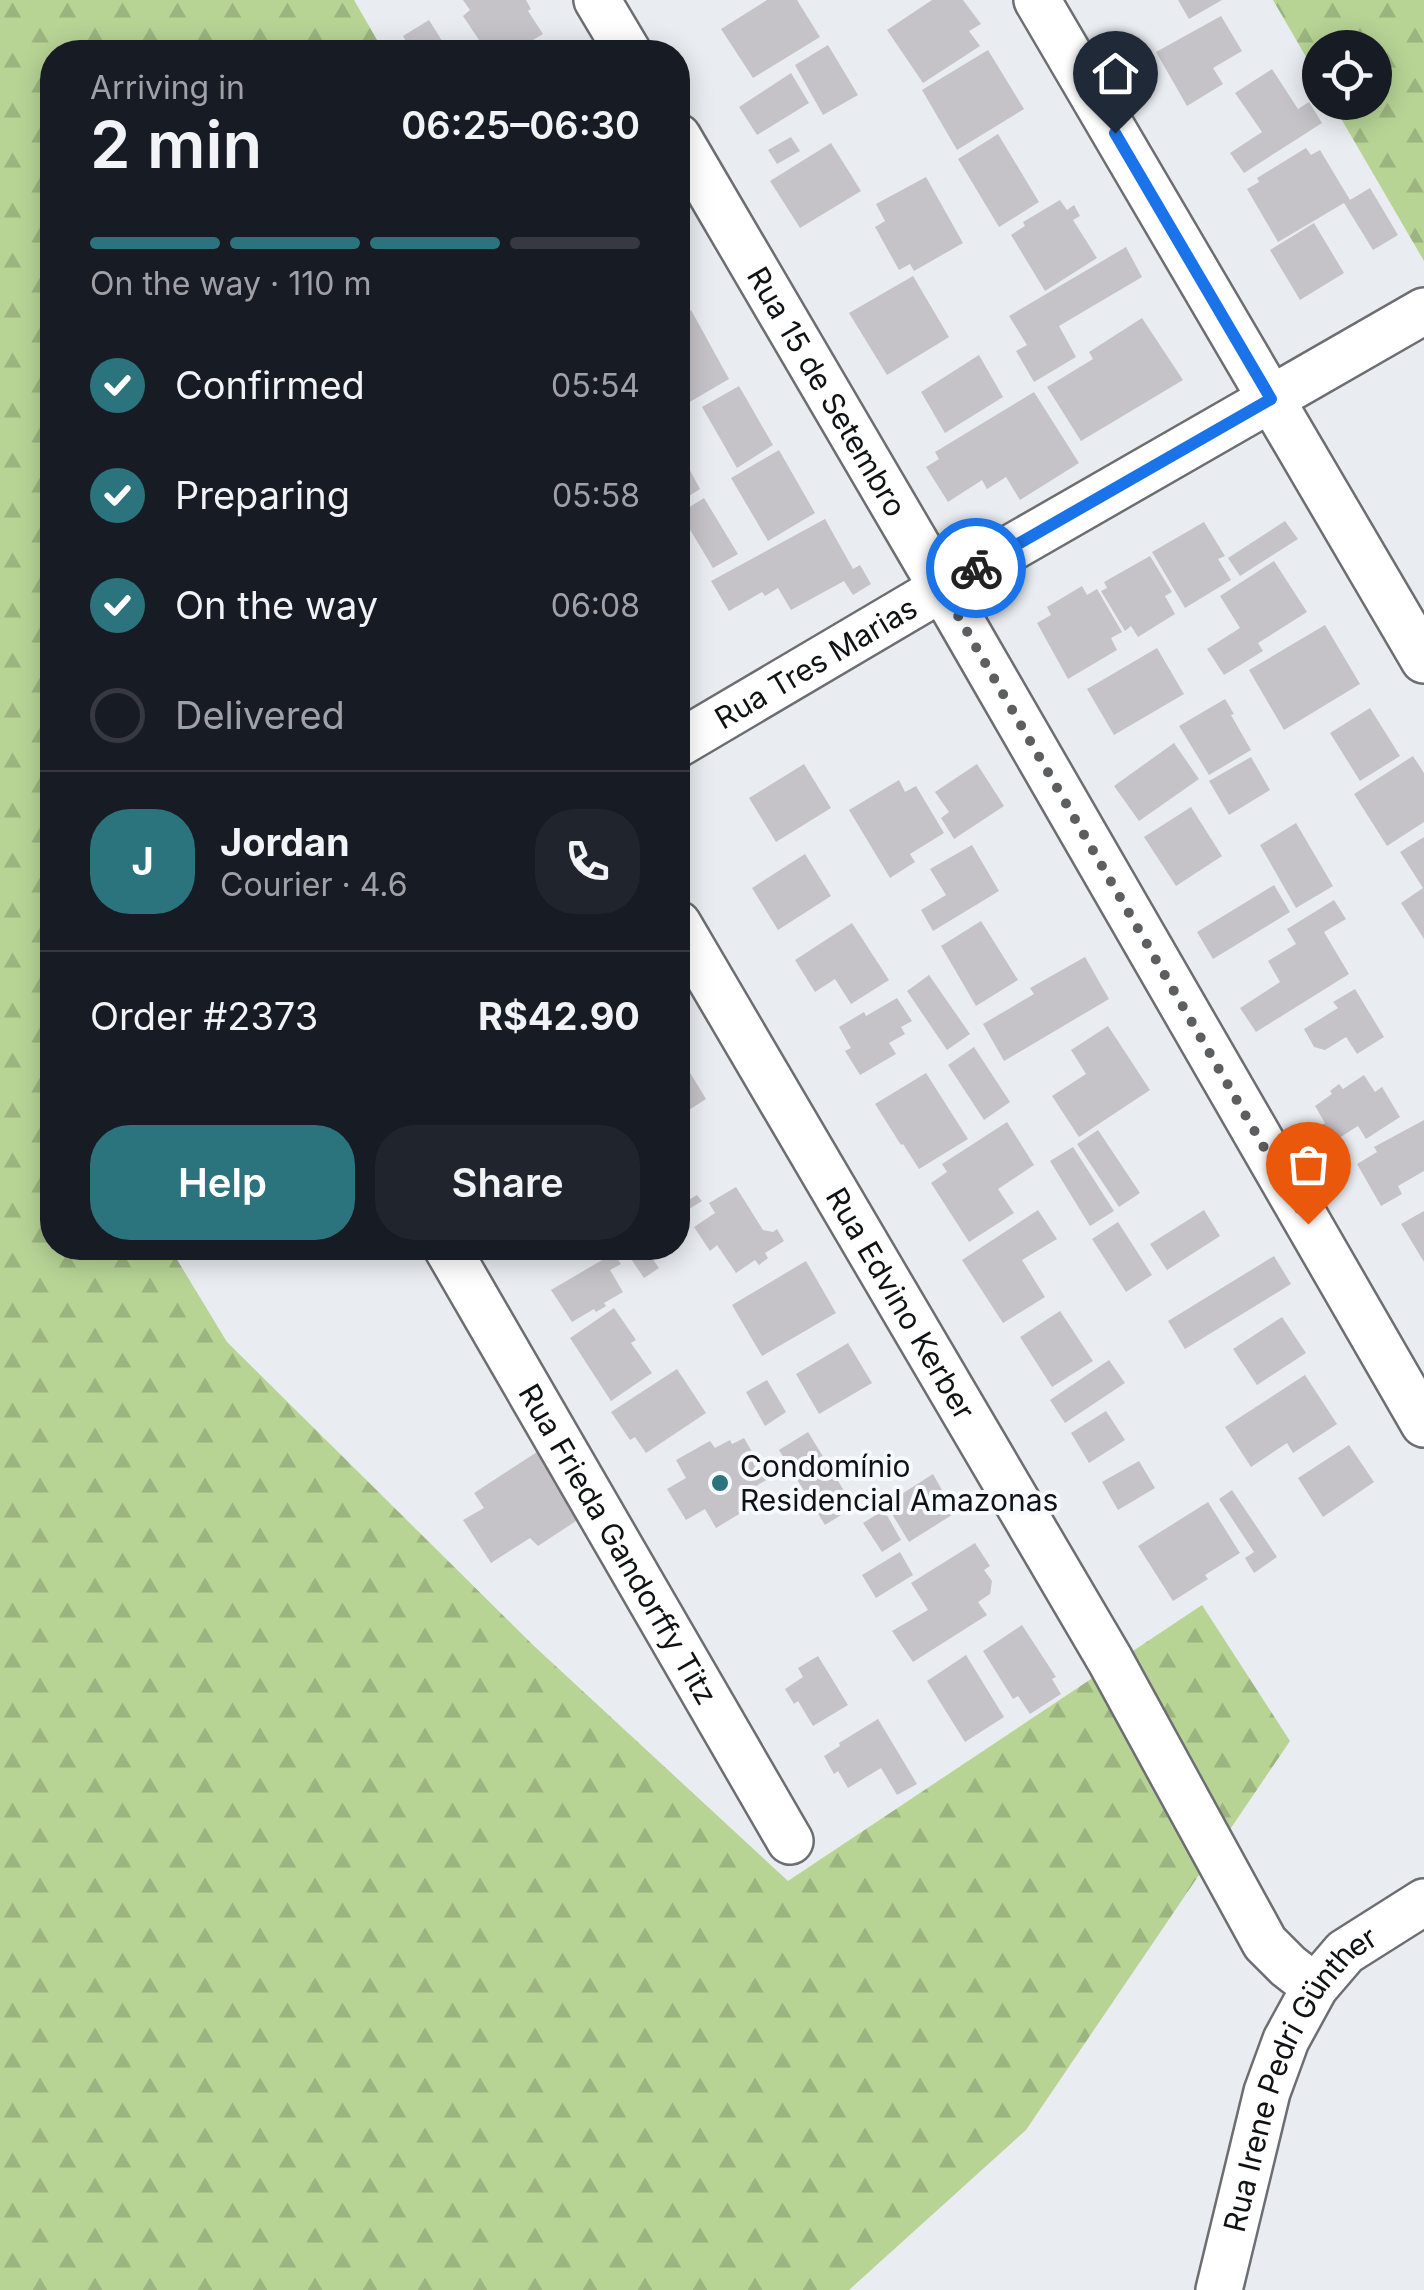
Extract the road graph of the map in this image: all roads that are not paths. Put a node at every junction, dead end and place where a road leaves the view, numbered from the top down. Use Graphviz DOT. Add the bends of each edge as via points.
graph roads {
  1 [pos="597,0"];
  2 [pos="1037,0"];
  3 [pos="621,40"];
  4 [pos="690,158"];
  5 [pos="1424,312"];
  6 [pos="1271,399"];
  7 [pos="942,588"];
  8 [pos="1424,660"];
  9 [pos="690,737"];
  10 [pos="690,944"];
  11 [pos="454,1260"];
  12 [pos="1424,1424"];
  13 [pos="790,1841"];
  14 [pos="1424,1902"];
  15 [pos="1314,1987"];
  16 [pos="1219,2290"];
  1 -- 3 [label="street"];
  2 -- 6 [label="street"];
  4 -- 7 [label="street, Rua 15 de Setembro"];
  5 -- 6 [label="street, Rua Tres Marias"];
  6 -- 7 [label="street, Rua Tres Marias"];
  6 -- 8 [label="street"];
  7 -- 9 [label="street, Rua Tres Marias"];
  7 -- 12 [label="street, Rua 15 de Setembro"];
  10 -- 15 [label="street, Rua Edvino Kerber" via="1110,1660 1265,1943"];
  11 -- 13 [label="street, Rua Frieda Gandorffy Titz"];
  14 -- 15 [label="street, Rua Irene Pedri Günther" via="1345,1952"];
  15 -- 16 [label="street, Rua Irene Pedri Günther" via="1267,2092"];
}
